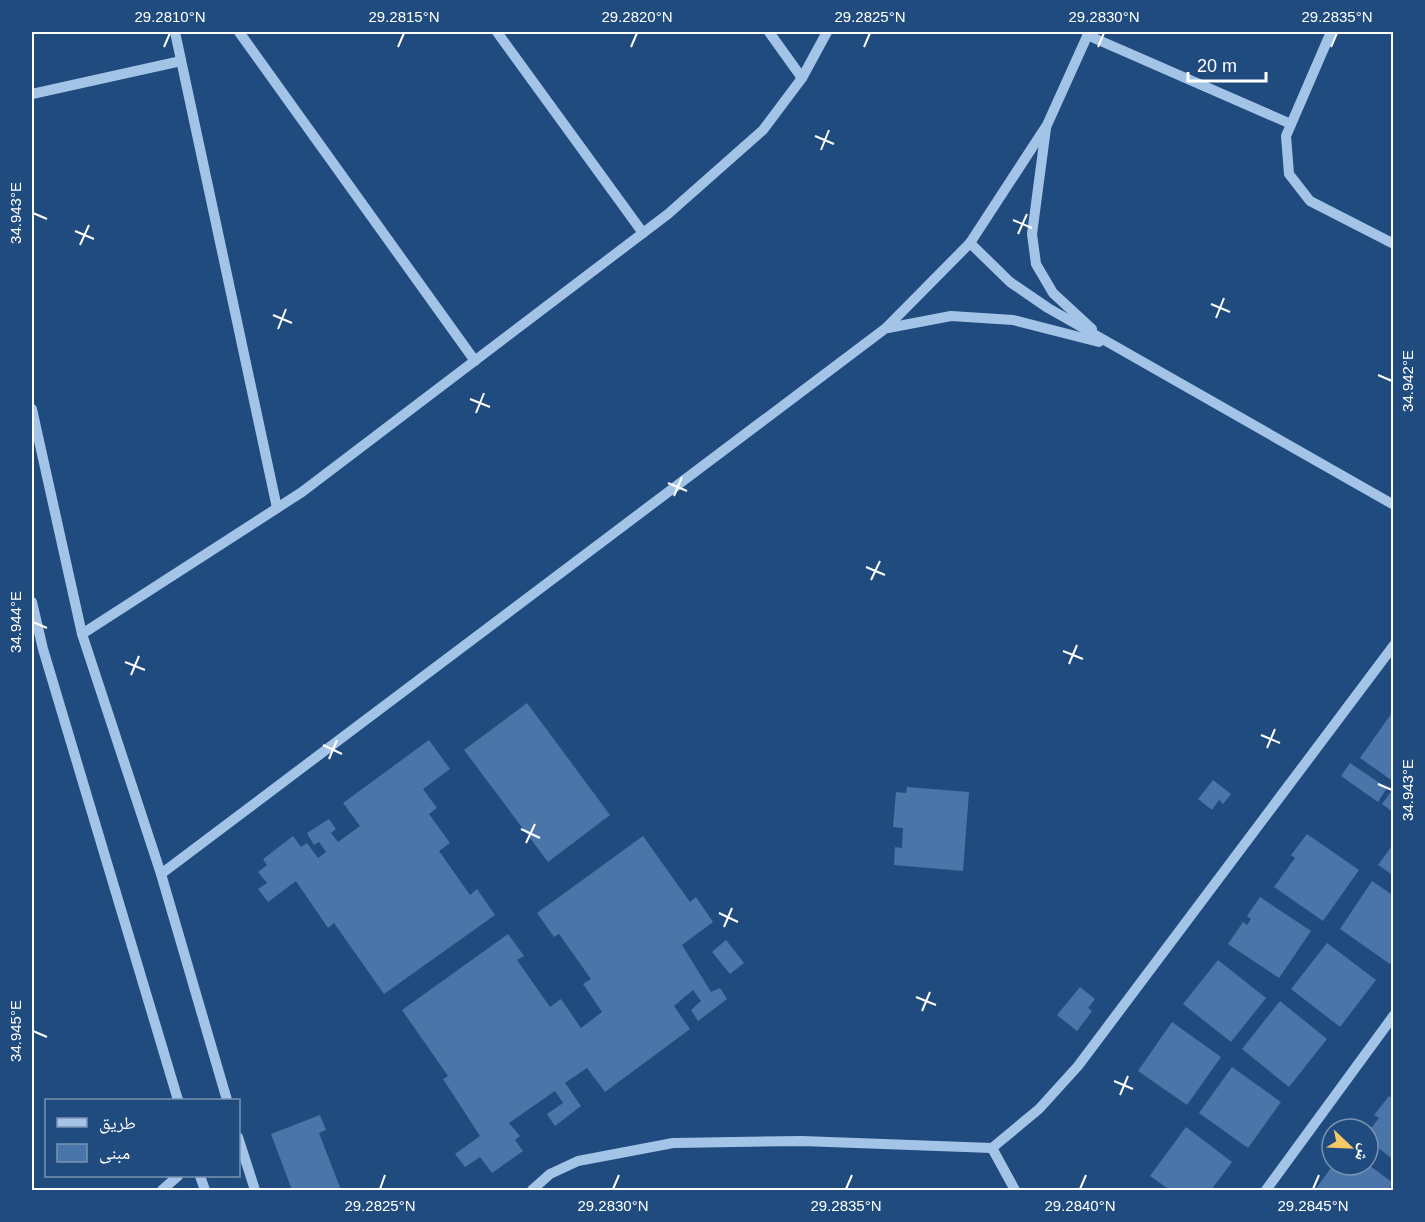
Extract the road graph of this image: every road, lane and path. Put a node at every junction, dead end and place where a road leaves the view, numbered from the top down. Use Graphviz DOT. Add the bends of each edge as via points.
graph roads {
  1 [pos="175,32"];
  2 [pos="239,32"];
  3 [pos="497,32"];
  4 [pos="769,32"];
  5 [pos="827,32"];
  6 [pos="1331,32"];
  7 [pos="1088,33"];
  8 [pos="181,61"];
  9 [pos="802,78"];
  10 [pos="32,94"];
  11 [pos="1292,124"];
  12 [pos="1047,125"];
  13 [pos="643,233"];
  14 [pos="970,243"];
  15 [pos="1394,244"];
  16 [pos="886,328"];
  17 [pos="1110,346"];
  18 [pos="475,361"];
  19 [pos="32,409"];
  20 [pos="1394,505"];
  21 [pos="277,508"];
  22 [pos="32,602"];
  23 [pos="82,633"];
  24 [pos="1394,645"];
  25 [pos="160,874"];
  26 [pos="1394,1015"];
  27 [pos="177,1099"];
  28 [pos="226,1099"];
  29 [pos="240,1143"];
  30 [pos="992,1148"];
  31 [pos="177,1177"];
  32 [pos="162,1191"];
  33 [pos="255,1191"];
  34 [pos="532,1191"];
  35 [pos="1015,1191"];
  36 [pos="1266,1191"];
  1 -- 8 [label="street"];
  2 -- 18 [label="street"];
  3 -- 13 [label="street"];
  4 -- 9 [label="street"];
  5 -- 9 [label="street"];
  6 -- 11 [label="street"];
  7 -- 11 [label="street"];
  7 -- 12 [label="street"];
  8 -- 10 [label="street"];
  8 -- 21 [label="street"];
  9 -- 13 [label="street" via="763,130"];
  11 -- 15 [label="street" via="1286,136 1289,174 1310,201"];
  12 -- 14 [label="street"];
  12 -- 17 [label="street" via="1032,234 1036,264 1053,293"];
  13 -- 18 [label="street"];
  14 -- 16 [label="street"];
  14 -- 17 [label="street" via="1010,282"];
  16 -- 17 [label="street" via="951,316 1013,320"];
  16 -- 25 [label="street"];
  17 -- 20 [label="street"];
  18 -- 21 [label="street"];
  19 -- 23 [label="street"];
  21 -- 23 [label="street"];
  22 -- 27 [label="street"];
  23 -- 25 [label="street"];
  24 -- 30 [label="street" via="1078,1066 1039,1109"];
  25 -- 28 [label="street"];
  26 -- 36 [label="street"];
  29 -- 33 [label="street"];
  30 -- 34 [label="street" via="802,1141 673,1143 578,1161 550,1174"];
  30 -- 35 [label="street"];
  31 -- 32 [label="street"];
}
